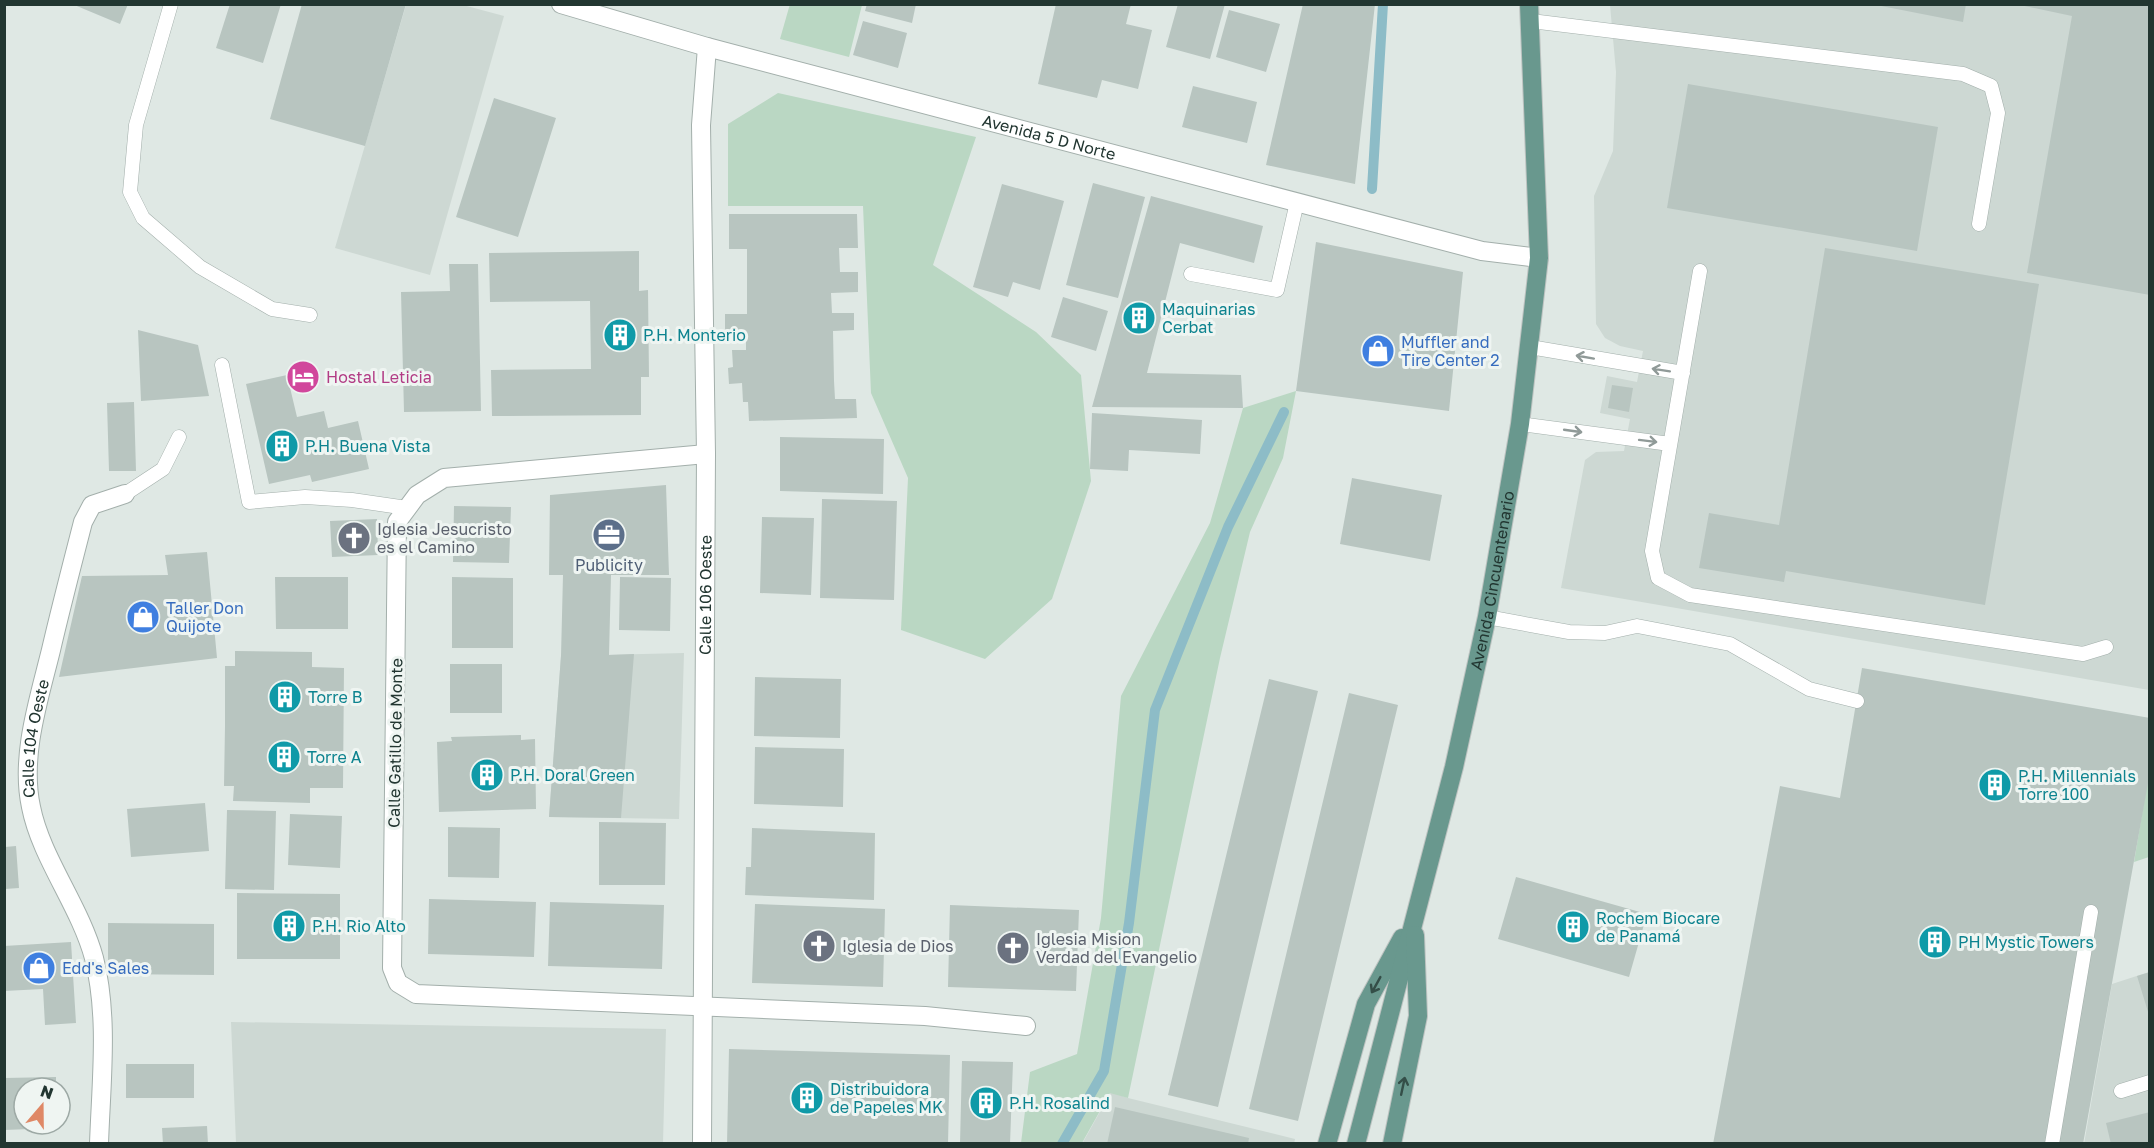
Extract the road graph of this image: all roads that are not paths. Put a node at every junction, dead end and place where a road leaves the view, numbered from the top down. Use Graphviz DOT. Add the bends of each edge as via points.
graph roads {
  1 [pos="171,4"];
  2 [pos="561,4"];
  3 [pos="1530,13"];
  4 [pos="707,47"];
  5 [pos="1297,202"];
  6 [pos="1979,224"];
  7 [pos="1539,258"];
  8 [pos="1700,271"];
  9 [pos="1191,274"];
  10 [pos="310,315"];
  11 [pos="1530,347"];
  12 [pos="222,365"];
  13 [pos="1683,373"];
  14 [pos="1520,424"];
  15 [pos="179,437"];
  16 [pos="1670,444"];
  17 [pos="706,454"];
  18 [pos="125,494"];
  19 [pos="407,508"];
  20 [pos="1487,617"];
  21 [pos="2106,647"];
  22 [pos="1857,700"];
  23 [pos="2091,912"];
  24 [pos="1414,915"];
  25 [pos="704,1008"];
  26 [pos="1026,1026"];
  27 [pos="2150,1082"];
  28 [pos="2121,1091"];
  29 [pos="99,1143"];
  30 [pos="702,1143"];
  31 [pos="1327,1143"];
  32 [pos="1356,1143"];
  33 [pos="1392,1143"];
  34 [pos="2052,1143"];
  1 -- 10 [label="lane" via="136,125 130,192 143,218 200,267 272,309"];
  2 -- 4 [label="street, Avenida 5 D Norte"];
  3 -- 6 [label="lane" via="1963,74 1991,86 1998,113"];
  3 -- 7 [label="main road, Avenida Cincuentenario"];
  4 -- 5 [label="street, Avenida 5 D Norte"];
  4 -- 17 [label="street, Calle 106 Oeste" via="701,125"];
  5 -- 7 [label="street, Avenida 5 D Norte" via="1482,251"];
  5 -- 9 [label="lane" via="1277,290"];
  7 -- 11 [label="main road, Avenida Cincuentenario"];
  8 -- 13 [label="lane"];
  13 -- 11 [label="lane, one-way"];
  11 -- 14 [label="main road, Avenida Cincuentenario"];
  12 -- 19 [label="lane" via="249,502 305,498"];
  13 -- 16 [label="lane"];
  14 -- 16 [label="lane, one-way"];
  14 -- 20 [label="main road, Avenida Cincuentenario"];
  15 -- 18 [label="lane" via="163,469"];
  16 -- 21 [label="lane" via="1652,551 1658,578 1690,595 2083,654"];
  17 -- 19 [label="street, Calle Gatillo de Monte" via="444,478 417,495"];
  17 -- 25 [label="street, Calle 106 Oeste"];
  18 -- 29 [label="street, Calle 104 Oeste" via="92,505 82,522 27,763 31,807 94,958 102,1010"];
  19 -- 25 [label="street, Calle Gatillo de Monte" via="397,522 392,968 398,983 416,994"];
  20 -- 22 [label="lane" via="1569,632 1605,633 1637,626 1730,644 1809,689"];
  20 -- 24 [label="main road, Avenida Cincuentenario" via="1454,767"];
  23 -- 34 [label="lane"];
  24 -- 31 [label="main road, one-way" via="1366,1004"];
  24 -- 32 [label="main road, Avenida Cincuentenario"];
  33 -- 24 [label="main road, one-way" via="1418,1016"];
  25 -- 26 [label="street, Calle Gatillo de Monte" via="925,1016"];
  25 -- 30 [label="street, Calle 106 Oeste"];
  27 -- 28 [label="lane"];
}
